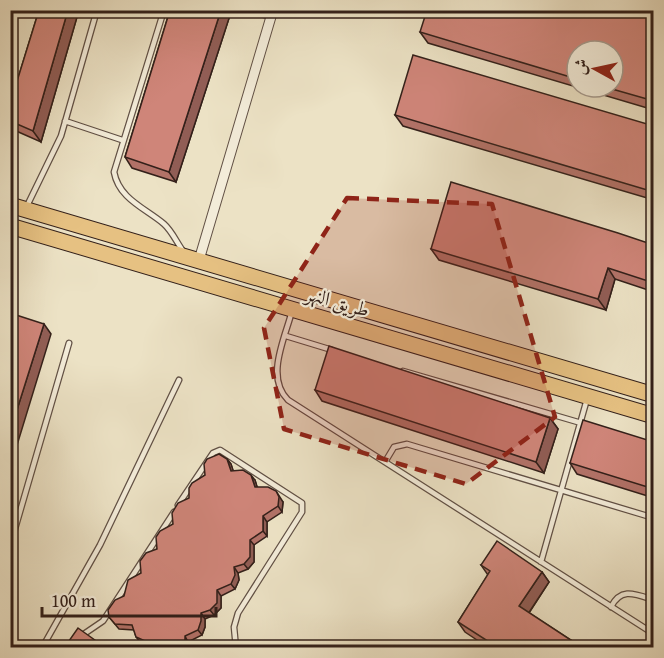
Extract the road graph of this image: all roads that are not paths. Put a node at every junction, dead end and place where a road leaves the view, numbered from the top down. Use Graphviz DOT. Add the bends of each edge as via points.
graph roads {
  1 [pos="98,10"];
  2 [pos="164,10"];
  3 [pos="248,10"];
  4 [pos="272,14"];
  5 [pos="65,121"];
  6 [pos="122,140"];
  7 [pos="10,192"];
  8 [pos="10,205"];
  9 [pos="26,209"];
  10 [pos="10,226"];
  11 [pos="193,258"];
  12 [pos="292,309"];
  13 [pos="285,336"];
  14 [pos="69,343"];
  15 [pos="342,353"];
  16 [pos="399,369"];
  17 [pos="179,380"];
  18 [pos="654,394"];
  19 [pos="587,396"];
  20 [pos="654,416"];
  21 [pos="580,423"];
  22 [pos="591,426"];
  23 [pos="385,462"];
  24 [pos="561,490"];
  25 [pos="654,518"];
  26 [pos="10,546"];
  27 [pos="541,562"];
  28 [pos="654,600"];
  29 [pos="611,607"];
  30 [pos="654,633"];
  31 [pos="78,639"];
  32 [pos="42,648"];
  33 [pos="236,648"];
  1 -- 5 [label="lane"];
  2 -- 6 [label="lane"];
  3 -- 4 [label="lane"];
  4 -- 11 [label="street"];
  5 -- 6 [label="lane"];
  5 -- 9 [label="lane"];
  6 -- 11 [label="lane" via="114,172 116,183 133,202 167,226"];
  7 -- 9 [label="main road"];
  8 -- 9 [label="main road, طريق النهر"];
  9 -- 11 [label="main road, طريق النهر"];
  10 -- 12 [label="main road, طريق النهر"];
  11 -- 18 [label="main road, طريق النهر"];
  12 -- 13 [label="lane"];
  12 -- 19 [label="main road, طريق النهر"];
  13 -- 15 [label="lane"];
  13 -- 23 [label="lane" via="277,371 282,394"];
  14 -- 26 [label="lane"];
  16 -- 21 [label="lane"];
  17 -- 32 [label="lane" via="100,545"];
  19 -- 20 [label="main road, طريق النهر"];
  19 -- 21 [label="lane"];
  21 -- 22 [label="lane"];
  21 -- 24 [label="lane"];
  23 -- 24 [label="lane" via="394,447 407,444"];
  23 -- 27 [label="lane"];
  24 -- 25 [label="lane"];
  24 -- 27 [label="lane"];
  27 -- 29 [label="lane"];
  28 -- 29 [label="lane" via="624,593 617,596"];
  29 -- 30 [label="lane"];
  31 -- 33 [label="lane" via="103,621 213,453 220,450 300,500 303,506 238,613 234,627"];
}
